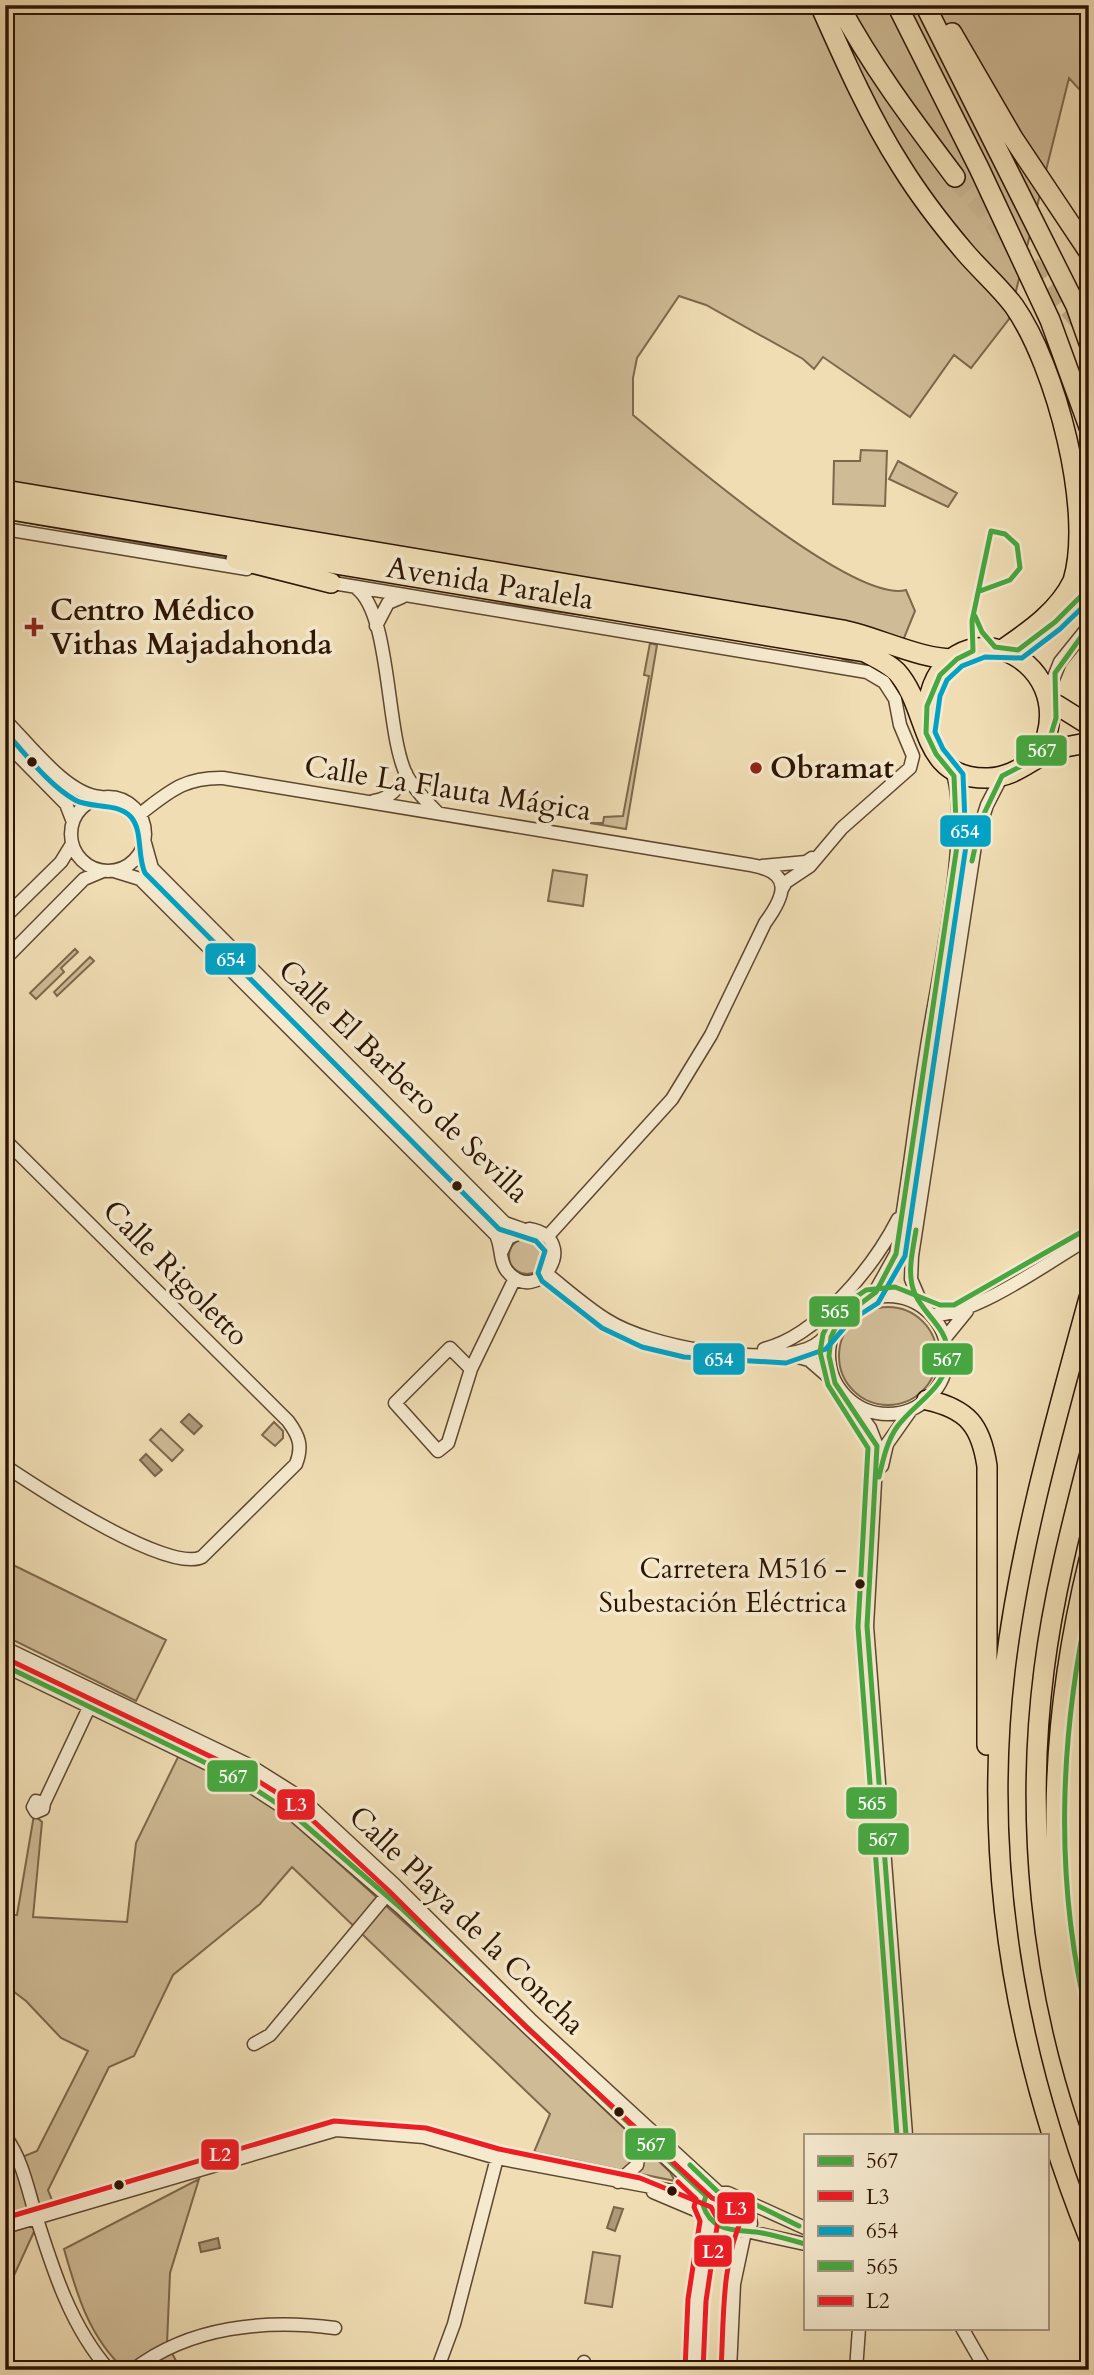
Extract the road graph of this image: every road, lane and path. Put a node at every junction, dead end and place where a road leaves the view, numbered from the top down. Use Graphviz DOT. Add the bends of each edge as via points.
graph roads {
  1 [pos="820,5"];
  2 [pos="839,5"];
  3 [pos="897,5"];
  4 [pos="925,5"];
  5 [pos="936,5"];
  6 [pos="955,177"];
  7 [pos="1089,252"];
  8 [pos="1089,343"];
  9 [pos="1089,427"];
  10 [pos="5,490"];
  11 [pos="5,509"];
  12 [pos="27,513"];
  13 [pos="5,529"];
  14 [pos="331,583"];
  15 [pos="355,587"];
  16 [pos="1089,588"];
  17 [pos="409,596"];
  18 [pos="376,626"];
  19 [pos="1089,626"];
  20 [pos="1012,649"];
  21 [pos="957,659"];
  22 [pos="1052,682"];
  23 [pos="1057,705"];
  24 [pos="5,720"];
  25 [pos="1089,725"];
  26 [pos="926,733"];
  27 [pos="5,743"];
  28 [pos="1089,743"];
  29 [pos="1038,758"];
  30 [pos="951,769"];
  31 [pos="406,773"];
  32 [pos="1002,776"];
  33 [pos="103,797"];
  34 [pos="370,802"];
  35 [pos="438,813"];
  36 [pos="140,814"];
  37 [pos="73,822"];
  38 [pos="145,843"];
  39 [pos="72,844"];
  40 [pos="819,855"];
  41 [pos="758,866"];
  42 [pos="108,871"];
  43 [pos="782,889"];
  44 [pos="5,917"];
  45 [pos="5,958"];
  46 [pos="5,1140"];
  47 [pos="904,1207"];
  48 [pos="522,1229"];
  49 [pos="547,1237"];
  50 [pos="1089,1238"];
  51 [pos="501,1253"];
  52 [pos="547,1274"];
  53 [pos="515,1278"];
  54 [pos="872,1297"];
  55 [pos="1089,1298"];
  56 [pos="971,1307"];
  57 [pos="928,1311"];
  58 [pos="835,1327"];
  59 [pos="945,1338"];
  60 [pos="744,1353"];
  61 [pos="786,1354"];
  62 [pos="471,1370"];
  63 [pos="836,1384"];
  64 [pos="848,1399"];
  65 [pos="919,1405"];
  66 [pos="1089,1457"];
  67 [pos="5,1466"];
  68 [pos="876,1486"];
  69 [pos="1089,1560"];
  70 [pos="5,1648"];
  71 [pos="5,1666"];
  72 [pos="96,1691"];
  73 [pos="90,1706"];
  74 [pos="44,1803"];
  75 [pos="395,1885"];
  76 [pos="386,1896"];
  77 [pos="254,2044"];
  78 [pos="1089,2060"];
  79 [pos="1089,2122"];
  80 [pos="906,2134"];
  81 [pos="1044,2134"];
  82 [pos="642,2135"];
  83 [pos="5,2136"];
  84 [pos="1048,2146"];
  85 [pos="497,2158"];
  86 [pos="618,2182"];
  87 [pos="637,2186"];
  88 [pos="709,2195"];
  89 [pos="748,2203"];
  90 [pos="1077,2209"];
  91 [pos="36,2216"];
  92 [pos="707,2217"];
  93 [pos="5,2227"];
  94 [pos="804,2228"];
  95 [pos="746,2231"];
  96 [pos="1089,2238"];
  97 [pos="804,2244"];
  98 [pos="335,2328"];
  99 [pos="859,2330"];
  100 [pos="963,2330"];
  101 [pos="109,2370"];
  102 [pos="133,2370"];
  103 [pos="438,2370"];
  104 [pos="694,2370"];
  105 [pos="730,2370"];
  106 [pos="856,2370"];
  107 [pos="986,2370"];
  1 -- 20 [label="highway" via="900,165 963,250 1013,305 1038,348 1077,453 1084,484 1083,535 1074,579 1049,613"];
  2 -- 6 [label="highway" via="902,107"];
  3 -- 9 [label="highway" via="1050,320"];
  4 -- 8 [label="highway" via="1076,306"];
  5 -- 7 [label="highway" via="1013,138"];
  10 -- 21 [label="highway" via="843,630 931,658"];
  11 -- 12 [label="highway"];
  12 -- 14 [label="highway"];
  12 -- 26 [label="highway" via="865,652 897,673"];
  13 -- 14 [label="street, Avenida Paralela"];
  14 -- 15 [label="street, Avenida Paralela"];
  15 -- 17 [label="street, Avenida Paralela"];
  15 -- 18 [label="street" via="368,598"];
  16 -- 20 [label="street" via="1055,622"];
  17 -- 18 [label="street" via="388,603"];
  17 -- 40 [label="street, Avenida Paralela" via="867,672 884,682 895,699 913,756 910,768 842,828"];
  18 -- 31 [label="street"];
  19 -- 22 [label="street" via="1059,662"];
  20 -- 21 [label="highway" via="983,648"];
  20 -- 22 [label="highway" via="1040,664"];
  21 -- 26 [label="highway" via="940,675 931,694"];
  22 -- 23 [label="highway"];
  23 -- 25 [label="highway"];
  23 -- 29 [label="highway" via="1055,729"];
  24 -- 33 [label="street" via="68,784 88,796"];
  26 -- 30 [label="highway" via="936,754"];
  27 -- 37 [label="street" via="66,804"];
  28 -- 29 [label="highway"];
  29 -- 32 [label="highway"];
  30 -- 32 [label="highway" via="974,777"];
  30 -- 47 [label="street" via="957,789 957,846"];
  31 -- 34 [label="street" via="399,788 386,799"];
  31 -- 35 [label="street"];
  32 -- 57 [label="street" via="976,838 923,1181 911,1279"];
  33 -- 36 [label="street" via="124,801"];
  33 -- 37 [label="street" via="85,805"];
  34 -- 35 [label="street, Calle La Flauta Mágica"];
  34 -- 36 [label="street, Calle La Flauta Mágica" via="201,777 174,788"];
  35 -- 41 [label="street, Calle La Flauta Mágica"];
  36 -- 38 [label="street"];
  37 -- 39 [label="street"];
  38 -- 42 [label="street" via="134,862"];
  38 -- 48 [label="street, Calle El Barbero de Sevilla" via="152,868 505,1223"];
  39 -- 42 [label="street" via="83,862"];
  39 -- 44 [label="street" via="61,862"];
  40 -- 41 [label="street, Calle La Flauta Mágica" via="806,862"];
  40 -- 43 [label="street"];
  41 -- 43 [label="street" via="770,871"];
  42 -- 45 [label="street" via="84,879"];
  42 -- 51 [label="street, Calle El Barbero de Sevilla" via="140,879 496,1235"];
  43 -- 49 [label="street" via="780,903 765,923 692,1070 672,1099"];
  46 -- 67 [label="street, Calle Rigoletto" via="288,1421 297,1433 300,1449 296,1464 202,1557 188,1561 144,1546 58,1501"];
  47 -- 54 [label="street" via="896,1254"];
  47 -- 60 [label="street" via="873,1264 802,1333 779,1345"];
  48 -- 49 [label="street"];
  48 -- 51 [label="street" via="508,1238"];
  49 -- 52 [label="street" via="554,1259"];
  50 -- 56 [label="street"];
  51 -- 53 [label="street" via="504,1268"];
  52 -- 53 [label="street" via="531,1281"];
  52 -- 60 [label="street" via="607,1321 645,1339"];
  53 -- 62 [label="street"];
  54 -- 57 [label="street" via="907,1298"];
  54 -- 58 [label="street" via="844,1314"];
  55 -- 90 [label="highway" via="1028,1541 1005,1667 998,1804 1001,1889 1012,1975 1040,2093"];
  56 -- 57 [label="street" via="946,1315"];
  56 -- 59 [label="street"];
  57 -- 59 [label="street"];
  58 -- 61 [label="street" via="821,1342"];
  58 -- 63 [label="street" via="828,1346"];
  59 -- 65 [label="street" via="948,1355 939,1387"];
  60 -- 61 [label="street"];
  61 -- 63 [label="street" via="821,1367"];
  62 -- 62 [label="street" via="448,1443 439,1451 395,1403 450,1348"];
  63 -- 64 [label="street"];
  64 -- 65 [label="street" via="878,1414"];
  64 -- 68 [label="street" via="877,1446"];
  65 -- 68 [label="street" via="887,1444"];
  65 -- 81 [label="highway" via="949,1406 968,1418 984,1443 993,1889 1017,2035"];
  66 -- 79 [label="highway" via="1044,1671 1036,1805 1042,1910 1052,1975 1066,2046"];
  68 -- 80 [label="street" via="867,1626"];
  69 -- 78 [label="highway" via="1065,1669 1056,1791 1060,1908"];
  70 -- 72 [label="street, Calle Playa de la Concha"];
  71 -- 73 [label="street, Calle Playa de la Concha"];
  72 -- 73 [label="street"];
  72 -- 75 [label="street, Calle Playa de la Concha" via="249,1765 300,1797"];
  73 -- 74 [label="street"];
  73 -- 76 [label="street, Calle Playa de la Concha" via="241,1780 290,1812"];
  75 -- 76 [label="street"];
  75 -- 88 [label="street, Calle Playa de la Concha"];
  76 -- 77 [label="street" via="270,2035"];
  76 -- 82 [label="street, Calle Playa de la Concha"];
  82 -- 86 [label="street" via="637,2165"];
  82 -- 88 [label="street, Calle Playa de la Concha"];
  83 -- 91 [label="street" via="19,2155"];
  84 -- 90 [label="highway"];
  85 -- 86 [label="street"];
  85 -- 91 [label="street" via="424,2137 336,2130"];
  85 -- 103 [label="street"];
  86 -- 87 [label="street"];
  87 -- 88 [label="street"];
  87 -- 92 [label="street"];
  88 -- 89 [label="street"];
  88 -- 92 [label="street"];
  89 -- 94 [label="street"];
  89 -- 95 [label="street" via="752,2217"];
  90 -- 96 [label="highway"];
  91 -- 93 [label="street"];
  91 -- 101 [label="street" via="71,2312 88,2345"];
  92 -- 95 [label="street" via="723,2229"];
  92 -- 104 [label="street" via="696,2300"];
  95 -- 97 [label="street"];
  95 -- 105 [label="street" via="734,2284"];
  98 -- 102 [label="street" via="269,2323 227,2330 154,2354"];
  99 -- 106 [label="street"];
  100 -- 107 [label="street"];
}
